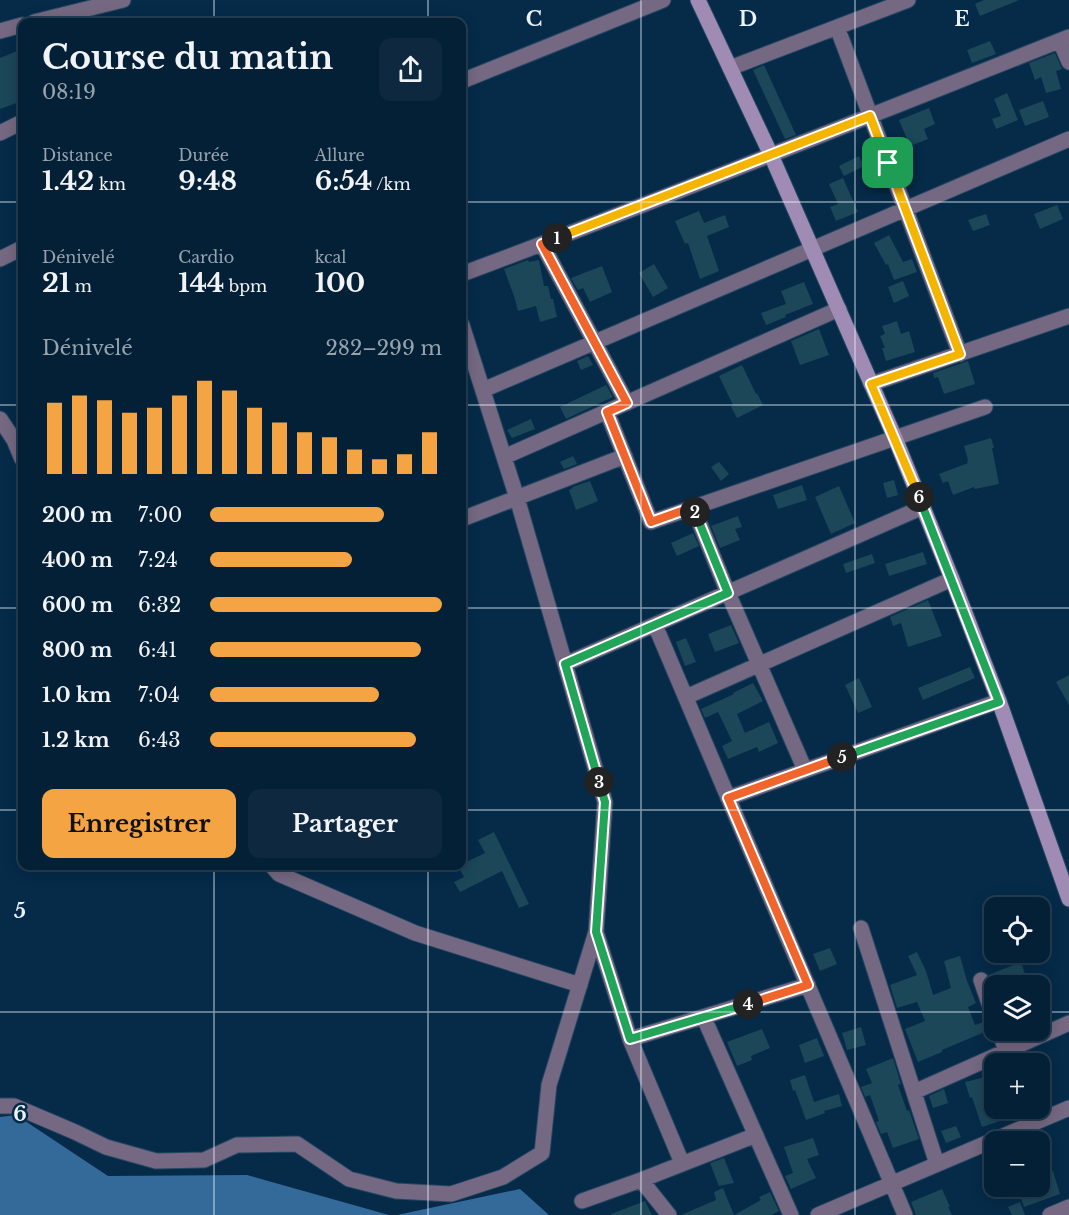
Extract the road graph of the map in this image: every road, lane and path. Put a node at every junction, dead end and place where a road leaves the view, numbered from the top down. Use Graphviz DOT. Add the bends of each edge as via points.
graph roads {
  1 [pos="663,0"];
  2 [pos="698,0"];
  3 [pos="908,0"];
  4 [pos="113,1"];
  5 [pos="52,18"];
  6 [pos="18,26"];
  7 [pos="837,27"];
  8 [pos="0,31"];
  9 [pos="1065,39"];
  10 [pos="1069,62"];
  11 [pos="730,68"];
  12 [pos="466,79"];
  13 [pos="870,116"];
  14 [pos="18,124"];
  15 [pos="0,133"];
  16 [pos="1069,139"];
  17 [pos="771,155"];
  18 [pos="905,209"];
  19 [pos="542,244"];
  20 [pos="812,249"];
  21 [pos="18,250"];
  22 [pos="0,259"];
  23 [pos="466,272"];
  24 [pos="839,309"];
  25 [pos="1069,316"];
  26 [pos="466,337"];
  27 [pos="595,342"];
  28 [pos="960,354"];
  29 [pos="871,384"];
  30 [pos="483,390"];
  31 [pos="627,403"];
  32 [pos="985,407"];
  33 [pos="607,412"];
  34 [pos="0,419"];
  35 [pos="895,438"];
  36 [pos="18,439"];
  37 [pos="625,456"];
  38 [pos="504,458"];
  39 [pos="517,498"];
  40 [pos="693,507"];
  41 [pos="923,507"];
  42 [pos="466,517"];
  43 [pos="952,579"];
  44 [pos="728,593"];
  45 [pos="656,625"];
  46 [pos="565,664"];
  47 [pos="759,666"];
  48 [pos="686,697"];
  49 [pos="999,702"];
  50 [pos="805,770"];
  51 [pos="728,798"];
  52 [pos="276,870"];
  53 [pos="1069,899"];
  54 [pos="861,928"];
  55 [pos="596,932"];
  56 [pos="981,980"];
  57 [pos="580,985"];
  58 [pos="808,985"];
  59 [pos="984,989"];
  60 [pos="704,1018"];
  61 [pos="1069,1023"];
  62 [pos="630,1039"];
  63 [pos="1017,1053"];
  64 [pos="984,1067"];
  65 [pos="914,1092"];
  66 [pos="0,1106"];
  67 [pos="1069,1108"];
  68 [pos="1029,1119"];
  69 [pos="1031,1125"];
  70 [pos="756,1136"];
  71 [pos="682,1163"];
  72 [pos="937,1164"];
  73 [pos="641,1180"];
  74 [pos="892,1184"];
  75 [pos="582,1201"];
  76 [pos="1069,1207"];
  77 [pos="669,1215"];
  78 [pos="791,1215"];
  79 [pos="818,1215"];
  80 [pos="905,1215"];
  81 [pos="1050,1215"];
  1 -- 12 [label="street"];
  2 -- 11 [label="main road"];
  3 -- 7 [label="street"];
  4 -- 5 [label="street"];
  6 -- 8 [label="street"];
  7 -- 11 [label="street"];
  7 -- 13 [label="street"];
  9 -- 10 [label="street"];
  9 -- 13 [label="street"];
  11 -- 17 [label="main road"];
  13 -- 17 [label="street"];
  13 -- 18 [label="street"];
  14 -- 15 [label="street"];
  16 -- 18 [label="street"];
  17 -- 19 [label="street"];
  17 -- 20 [label="main road"];
  18 -- 20 [label="street"];
  18 -- 28 [label="street"];
  19 -- 23 [label="street"];
  19 -- 27 [label="street"];
  20 -- 24 [label="main road"];
  20 -- 27 [label="street"];
  21 -- 22 [label="street"];
  24 -- 29 [label="main road"];
  24 -- 31 [label="street"];
  25 -- 28 [label="street"];
  26 -- 30 [label="street"];
  27 -- 30 [label="street"];
  27 -- 31 [label="street"];
  28 -- 29 [label="street"];
  29 -- 35 [label="main road"];
  30 -- 38 [label="street"];
  31 -- 33 [label="street"];
  32 -- 35 [label="street"];
  33 -- 37 [label="street"];
  33 -- 38 [label="street"];
  34 -- 36 [label="street"];
  35 -- 40 [label="street"];
  35 -- 41 [label="main road"];
  37 -- 39 [label="street"];
  37 -- 40 [label="street" via="651,522"];
  38 -- 39 [label="street"];
  39 -- 42 [label="street"];
  39 -- 46 [label="street"];
  40 -- 44 [label="street"];
  41 -- 43 [label="main road"];
  41 -- 44 [label="street"];
  43 -- 47 [label="street"];
  43 -- 49 [label="main road"];
  44 -- 45 [label="street"];
  44 -- 47 [label="street"];
  45 -- 46 [label="street"];
  45 -- 48 [label="street"];
  46 -- 55 [label="street" via="605,802"];
  47 -- 48 [label="street"];
  47 -- 50 [label="street"];
  48 -- 51 [label="street"];
  49 -- 50 [label="street"];
  49 -- 53 [label="main road"];
  50 -- 51 [label="street"];
  51 -- 58 [label="street"];
  52 -- 57 [label="street" via="415,933"];
  54 -- 65 [label="street"];
  55 -- 57 [label="street"];
  55 -- 62 [label="street"];
  56 -- 59 [label="street"];
  57 -- 66 [label="street" via="549,1085 542,1153 503,1177 451,1194 396,1191 349,1179 297,1144 237,1145 204,1160 156,1161 106,1147 14,1106"];
  58 -- 60 [label="street"];
  58 -- 74 [label="street"];
  60 -- 62 [label="street"];
  60 -- 70 [label="street"];
  61 -- 63 [label="street"];
  62 -- 71 [label="street"];
  64 -- 65 [label="street"];
  65 -- 72 [label="street"];
  67 -- 69 [label="street"];
  68 -- 69 [label="street"];
  69 -- 72 [label="street"];
  70 -- 71 [label="street"];
  70 -- 78 [label="street"];
  71 -- 73 [label="street"];
  72 -- 74 [label="street"];
  73 -- 75 [label="street"];
  73 -- 77 [label="street"];
  74 -- 79 [label="street"];
  74 -- 80 [label="street"];
  76 -- 81 [label="street"];
}
